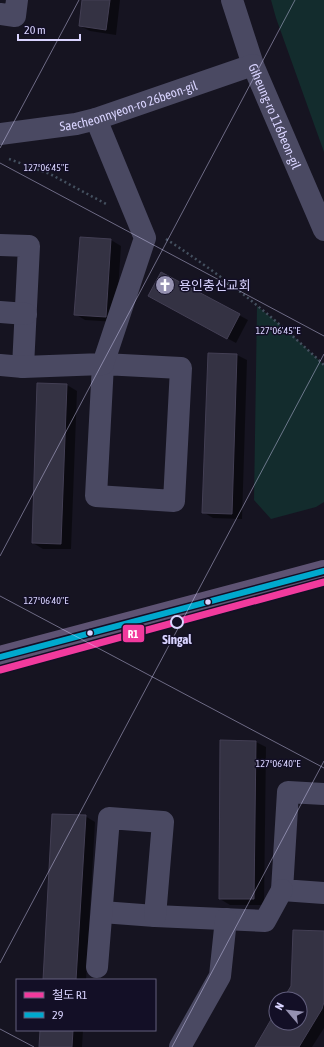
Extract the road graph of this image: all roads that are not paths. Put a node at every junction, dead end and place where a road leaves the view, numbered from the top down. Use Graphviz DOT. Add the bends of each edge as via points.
graph roads {
  1 [pos="17,0"];
  2 [pos="232,0"];
  3 [pos="0,14"];
  4 [pos="253,65"];
  5 [pos="96,119"];
  6 [pos="0,134"];
  7 [pos="324,230"];
  8 [pos="0,245"];
  9 [pos="0,312"];
  10 [pos="26,314"];
  11 [pos="103,364"];
  12 [pos="0,365"];
  13 [pos="23,367"];
  14 [pos="324,570"];
  15 [pos="0,657"];
  16 [pos="324,794"];
  17 [pos="282,890"];
  18 [pos="324,893"];
  19 [pos="102,912"];
  20 [pos="155,916"];
  21 [pos="226,919"];
  22 [pos="97,967"];
  23 [pos="180,1047"];
  1 -- 3 [label="street" via="16,16"];
  2 -- 4 [label="street, Giheung-ro 116beon-gil"];
  4 -- 5 [label="street, Saecheonnyeon-ro 26beon-gil"];
  4 -- 7 [label="street, Giheung-ro 116beon-gil"];
  5 -- 6 [label="street, Saecheonnyeon-ro 26beon-gil"];
  5 -- 11 [label="street" via="145,238"];
  8 -- 10 [label="street" via="29,246"];
  9 -- 10 [label="street"];
  10 -- 13 [label="street"];
  11 -- 11 [label="street" via="96,496 174,501 181,368"];
  11 -- 13 [label="street"];
  12 -- 13 [label="street"];
  14 -- 15 [label="main road"];
  16 -- 17 [label="street" via="288,792"];
  17 -- 18 [label="street"];
  17 -- 21 [label="street" via="265,921"];
  19 -- 20 [label="street"];
  19 -- 20 [label="street" via="109,818 163,822"];
  19 -- 22 [label="street"];
  20 -- 21 [label="street"];
  21 -- 23 [label="street" via="220,976"];
}
